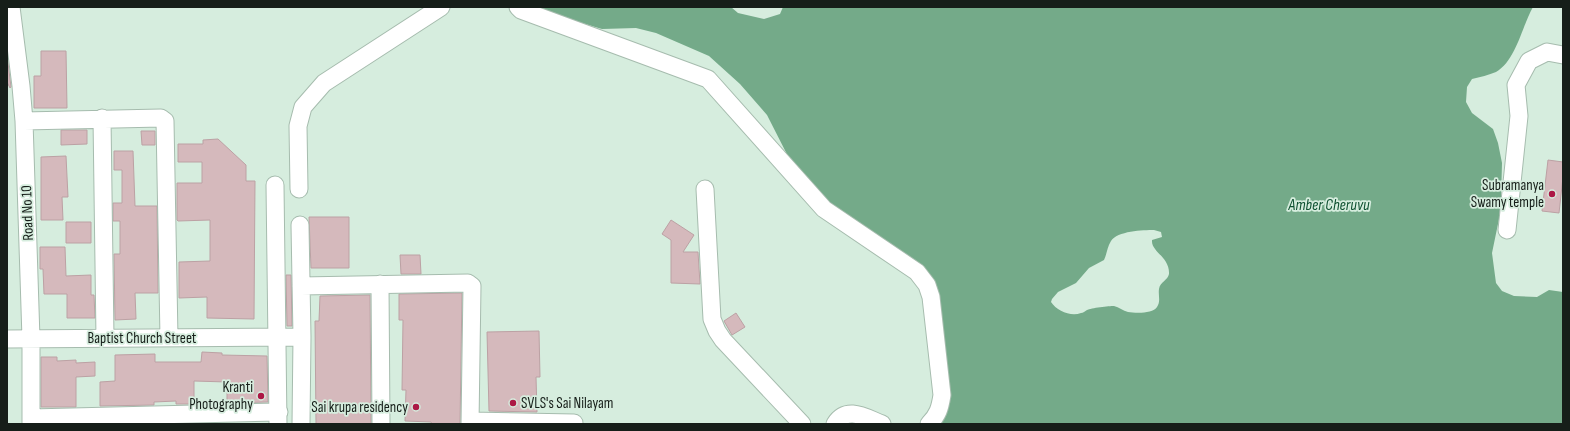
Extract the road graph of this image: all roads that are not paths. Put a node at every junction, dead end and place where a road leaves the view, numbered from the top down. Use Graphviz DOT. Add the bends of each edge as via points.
graph roads {
  1 [pos="442,7"];
  2 [pos="518,7"];
  3 [pos="11,18"];
  4 [pos="1563,55"];
  5 [pos="14,89"];
  6 [pos="102,118"];
  7 [pos="24,120"];
  8 [pos="275,185"];
  9 [pos="299,189"];
  10 [pos="705,189"];
  11 [pos="300,225"];
  12 [pos="1507,230"];
  13 [pos="380,284"];
  14 [pos="301,286"];
  15 [pos="278,337"];
  16 [pos="302,337"];
  17 [pos="105,338"];
  18 [pos="169,338"];
  19 [pos="7,339"];
  20 [pos="31,339"];
  21 [pos="278,418"];
  22 [pos="173,419"];
  23 [pos="102,420"];
  24 [pos="31,421"];
  25 [pos="470,422"];
  26 [pos="574,423"];
  27 [pos="301,424"];
  28 [pos="381,424"];
  29 [pos="802,424"];
  30 [pos="835,424"];
  31 [pos="882,424"];
  32 [pos="929,424"];
  1 -- 9 [label="street" via="324,83 303,107 298,126"];
  2 -- 32 [label="street" via="708,79 824,209 917,272 927,285 931,297 942,395 940,409"];
  3 -- 5 [label="street, Road No 10"];
  4 -- 12 [label="street" via="1547,52 1529,62 1516,85 1519,116"];
  5 -- 7 [label="street, Road No 10"];
  6 -- 7 [label="street"];
  6 -- 17 [label="street"];
  6 -- 18 [label="street" via="161,118 165,121"];
  7 -- 20 [label="street, Road No 10"];
  8 -- 15 [label="street"];
  10 -- 29 [label="street" via="712,319 723,340"];
  11 -- 14 [label="street"];
  13 -- 14 [label="street"];
  13 -- 25 [label="street" via="468,283 472,286"];
  13 -- 28 [label="street"];
  14 -- 16 [label="street"];
  15 -- 16 [label="street, Baptist Church Street"];
  15 -- 18 [label="street, Baptist Church Street"];
  15 -- 21 [label="street"];
  16 -- 27 [label="street"];
  17 -- 18 [label="street, Baptist Church Street"];
  17 -- 20 [label="street, Baptist Church Street"];
  19 -- 20 [label="street, Baptist Church Street"];
  20 -- 24 [label="street, Road No 10"];
  21 -- 22 [label="street"];
  22 -- 23 [label="street"];
  23 -- 24 [label="street"];
  25 -- 26 [label="street"];
  30 -- 31 [label="street" via="844,415 852,414"];
}
